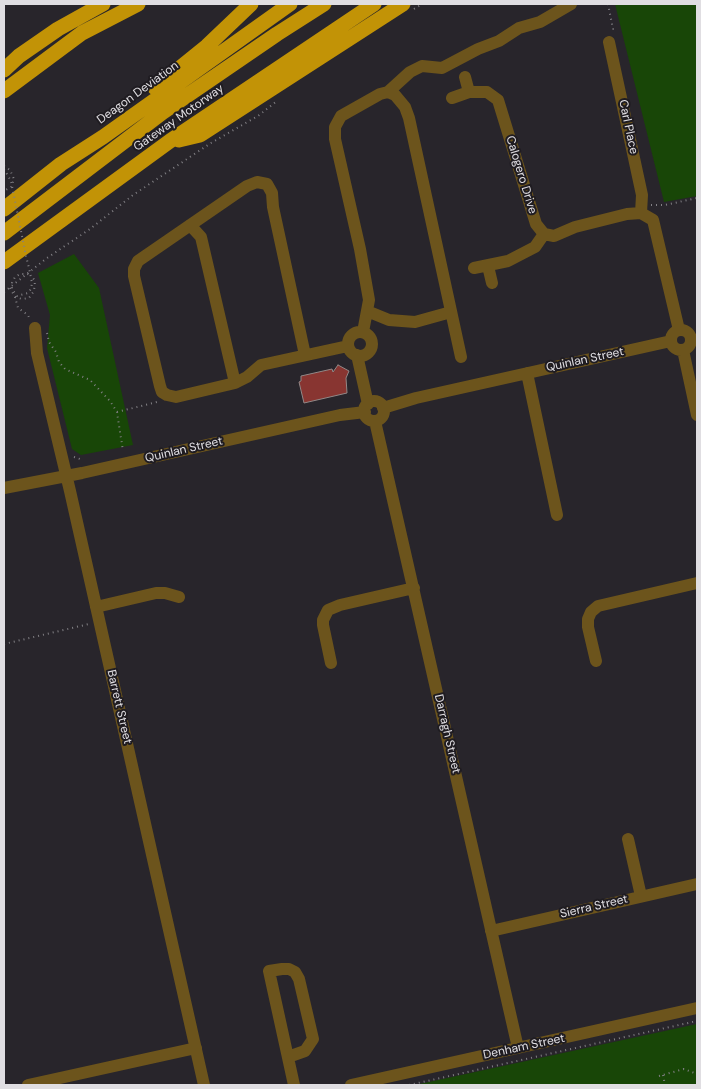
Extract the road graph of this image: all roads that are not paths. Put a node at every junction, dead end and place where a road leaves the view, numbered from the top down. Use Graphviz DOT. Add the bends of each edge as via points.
graph roads {
  1 [pos="103,4"];
  2 [pos="138,4"];
  3 [pos="251,4"];
  4 [pos="290,4"];
  5 [pos="324,4"];
  6 [pos="374,4"];
  7 [pos="571,4"];
  8 [pos="408,7"];
  9 [pos="609,42"];
  10 [pos="4,70"];
  11 [pos="465,77"];
  12 [pos="4,91"];
  13 [pos="388,92"];
  14 [pos="468,92"];
  15 [pos="452,98"];
  16 [pos="170,141"];
  17 [pos="61,164"];
  18 [pos="4,209"];
  19 [pos="641,209"];
  20 [pos="190,225"];
  21 [pos="4,233"];
  22 [pos="544,234"];
  23 [pos="4,262"];
  24 [pos="488,266"];
  25 [pos="474,268"];
  26 [pos="492,283"];
  27 [pos="367,311"];
  28 [pos="451,312"];
  29 [pos="35,328"];
  30 [pos="679,330"];
  31 [pos="363,332"];
  32 [pos="694,337"];
  33 [pos="671,341"];
  34 [pos="683,350"];
  35 [pos="357,351"];
  36 [pos="305,355"];
  37 [pos="461,357"];
  38 [pos="527,373"];
  39 [pos="235,383"];
  40 [pos="373,406"];
  41 [pos="697,415"];
  42 [pos="66,476"];
  43 [pos="4,488"];
  44 [pos="557,515"];
  45 [pos="697,583"];
  46 [pos="414,588"];
  47 [pos="179,597"];
  48 [pos="96,607"];
  49 [pos="596,661"];
  50 [pos="331,663"];
  51 [pos="628,839"];
  52 [pos="697,884"];
  53 [pos="640,896"];
  54 [pos="491,931"];
  55 [pos="697,1008"];
  56 [pos="196,1048"];
  57 [pos="518,1048"];
  58 [pos="288,1057"];
  59 [pos="28,1085"];
  60 [pos="204,1085"];
  61 [pos="294,1085"];
  62 [pos="351,1085"];
  1 -- 10 [label="highway" via="58,29"];
  2 -- 12 [label="highway" via="82,33"];
  3 -- 17 [label="highway" via="207,46"];
  4 -- 17 [label="highway, Deagon Deviation"];
  5 -- 21 [label="highway, Gateway Motorway" via="163,112"];
  6 -- 16 [label="highway, Gateway Motorway"];
  7 -- 13 [label="street" via="442,68 422,66 410,72"];
  8 -- 16 [label="highway" via="200,135"];
  9 -- 19 [label="street, Carl Place" via="642,194"];
  11 -- 14 [label="street"];
  13 -- 27 [label="street" via="341,116 335,127 335,140 369,300"];
  13 -- 28 [label="street" via="405,106 409,118"];
  14 -- 15 [label="street, Calogero Drive"];
  14 -- 22 [label="street, Calogero Drive" via="487,92 498,100 536,224"];
  16 -- 23 [label="highway, Gateway Motorway"];
  17 -- 18 [label="highway, Deagon Deviation"];
  19 -- 22 [label="street" via="554,236"];
  19 -- 30 [label="street" via="653,220"];
  20 -- 36 [label="street" via="247,186 257,182 267,184 272,192"];
  20 -- 39 [label="street" via="201,237"];
  20 -- 39 [label="street" via="138,261 134,269 160,386 167,396 176,397"];
  22 -- 24 [label="street" via="535,248"];
  24 -- 25 [label="street"];
  24 -- 26 [label="street"];
  27 -- 28 [label="street" via="389,320 415,322"];
  27 -- 31 [label="street"];
  28 -- 37 [label="street"];
  29 -- 42 [label="street, Barrett Street" via="37,353"];
  30 -- 32 [label="street" via="685,330"];
  30 -- 33 [label="street" via="672,335"];
  31 -- 35 [label="street" via="349,338"];
  31 -- 35 [label="street" via="371,339 371,347"];
  32 -- 34 [label="street" via="689,347"];
  33 -- 34 [label="street" via="674,347"];
  33 -- 38 [label="street, Quinlan Street"];
  34 -- 41 [label="street"];
  35 -- 36 [label="street"];
  35 -- 40 [label="street"];
  36 -- 39 [label="street" via="261,365"];
  38 -- 40 [label="street, Quinlan Street"];
  38 -- 44 [label="street"];
  40 -- 42 [label="street, Quinlan Street"];
  40 -- 46 [label="street, Darragh Street" via="383,416 376,421"];
  42 -- 43 [label="street, Quinlan Street"];
  42 -- 48 [label="street, Barrett Street"];
  45 -- 49 [label="street" via="598,606 588,619"];
  46 -- 50 [label="street" via="328,610 323,625"];
  46 -- 54 [label="street, Darragh Street"];
  47 -- 48 [label="street" via="156,593"];
  48 -- 56 [label="street, Barrett Street"];
  51 -- 53 [label="street"];
  52 -- 53 [label="street, Sierra Street"];
  53 -- 54 [label="street, Sierra Street"];
  54 -- 57 [label="street, Darragh Street"];
  55 -- 57 [label="street, Denham Street"];
  56 -- 59 [label="street"];
  56 -- 60 [label="street, Barrett Street"];
  57 -- 62 [label="street, Denham Street"];
  58 -- 58 [label="street" via="269,971 282,969 295,972 299,979 313,1039 305,1051"];
  58 -- 61 [label="street"];
}
